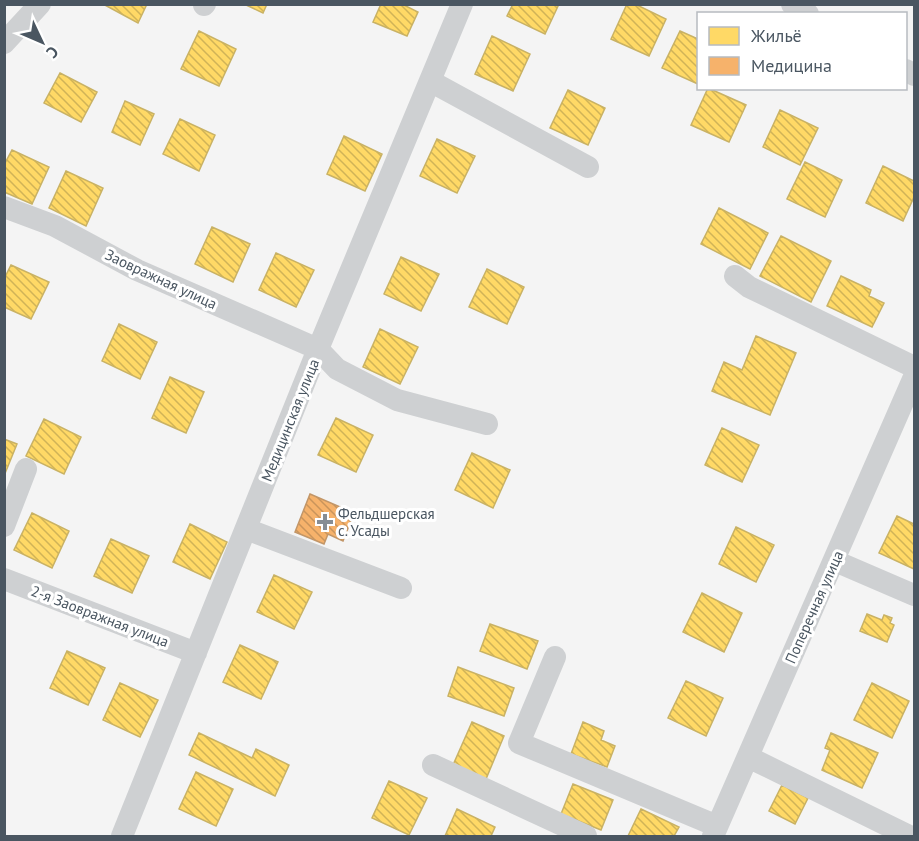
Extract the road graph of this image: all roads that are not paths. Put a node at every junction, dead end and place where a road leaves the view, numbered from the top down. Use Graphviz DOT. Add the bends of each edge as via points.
graph roads {
  1 [pos="40,4"];
  2 [pos="462,4"];
  3 [pos="792,4"];
  4 [pos="805,12"];
  5 [pos="4,43"];
  6 [pos="430,81"];
  7 [pos="588,167"];
  8 [pos="4,207"];
  9 [pos="735,276"];
  10 [pos="318,349"];
  11 [pos="915,367"];
  12 [pos="915,377"];
  13 [pos="488,424"];
  14 [pos="26,470"];
  15 [pos="4,526"];
  16 [pos="246,529"];
  17 [pos="835,561"];
  18 [pos="4,579"];
  19 [pos="401,588"];
  20 [pos="915,595"];
  21 [pos="196,653"];
  22 [pos="555,657"];
  23 [pos="748,757"];
  24 [pos="433,765"];
  25 [pos="715,831"];
  26 [pos="122,837"];
  27 [pos="586,837"];
  28 [pos="909,837"];
  1 -- 5 [label="street"];
  2 -- 6 [label="street, Медицинская улица"];
  3 -- 4 [label="street"];
  6 -- 7 [label="street"];
  6 -- 10 [label="street, Медицинская улица"];
  8 -- 10 [label="street, Заовражная улица" via="54,226 138,270"];
  9 -- 11 [label="street" via="749,287"];
  10 -- 13 [label="street" via="337,369 397,400"];
  10 -- 16 [label="street, Медицинская улица"];
  12 -- 17 [label="street, Поперечная улица"];
  14 -- 15 [label="street"];
  16 -- 19 [label="street"];
  16 -- 21 [label="street, Медицинская улица"];
  17 -- 20 [label="street"];
  17 -- 23 [label="street, Поперечная улица"];
  18 -- 21 [label="street, 2-я Заовражная улица"];
  21 -- 26 [label="street, Медицинская улица"];
  22 -- 25 [label="street" via="519,743"];
  23 -- 25 [label="street, Поперечная улица"];
  23 -- 28 [label="street"];
  24 -- 27 [label="street"];
}
